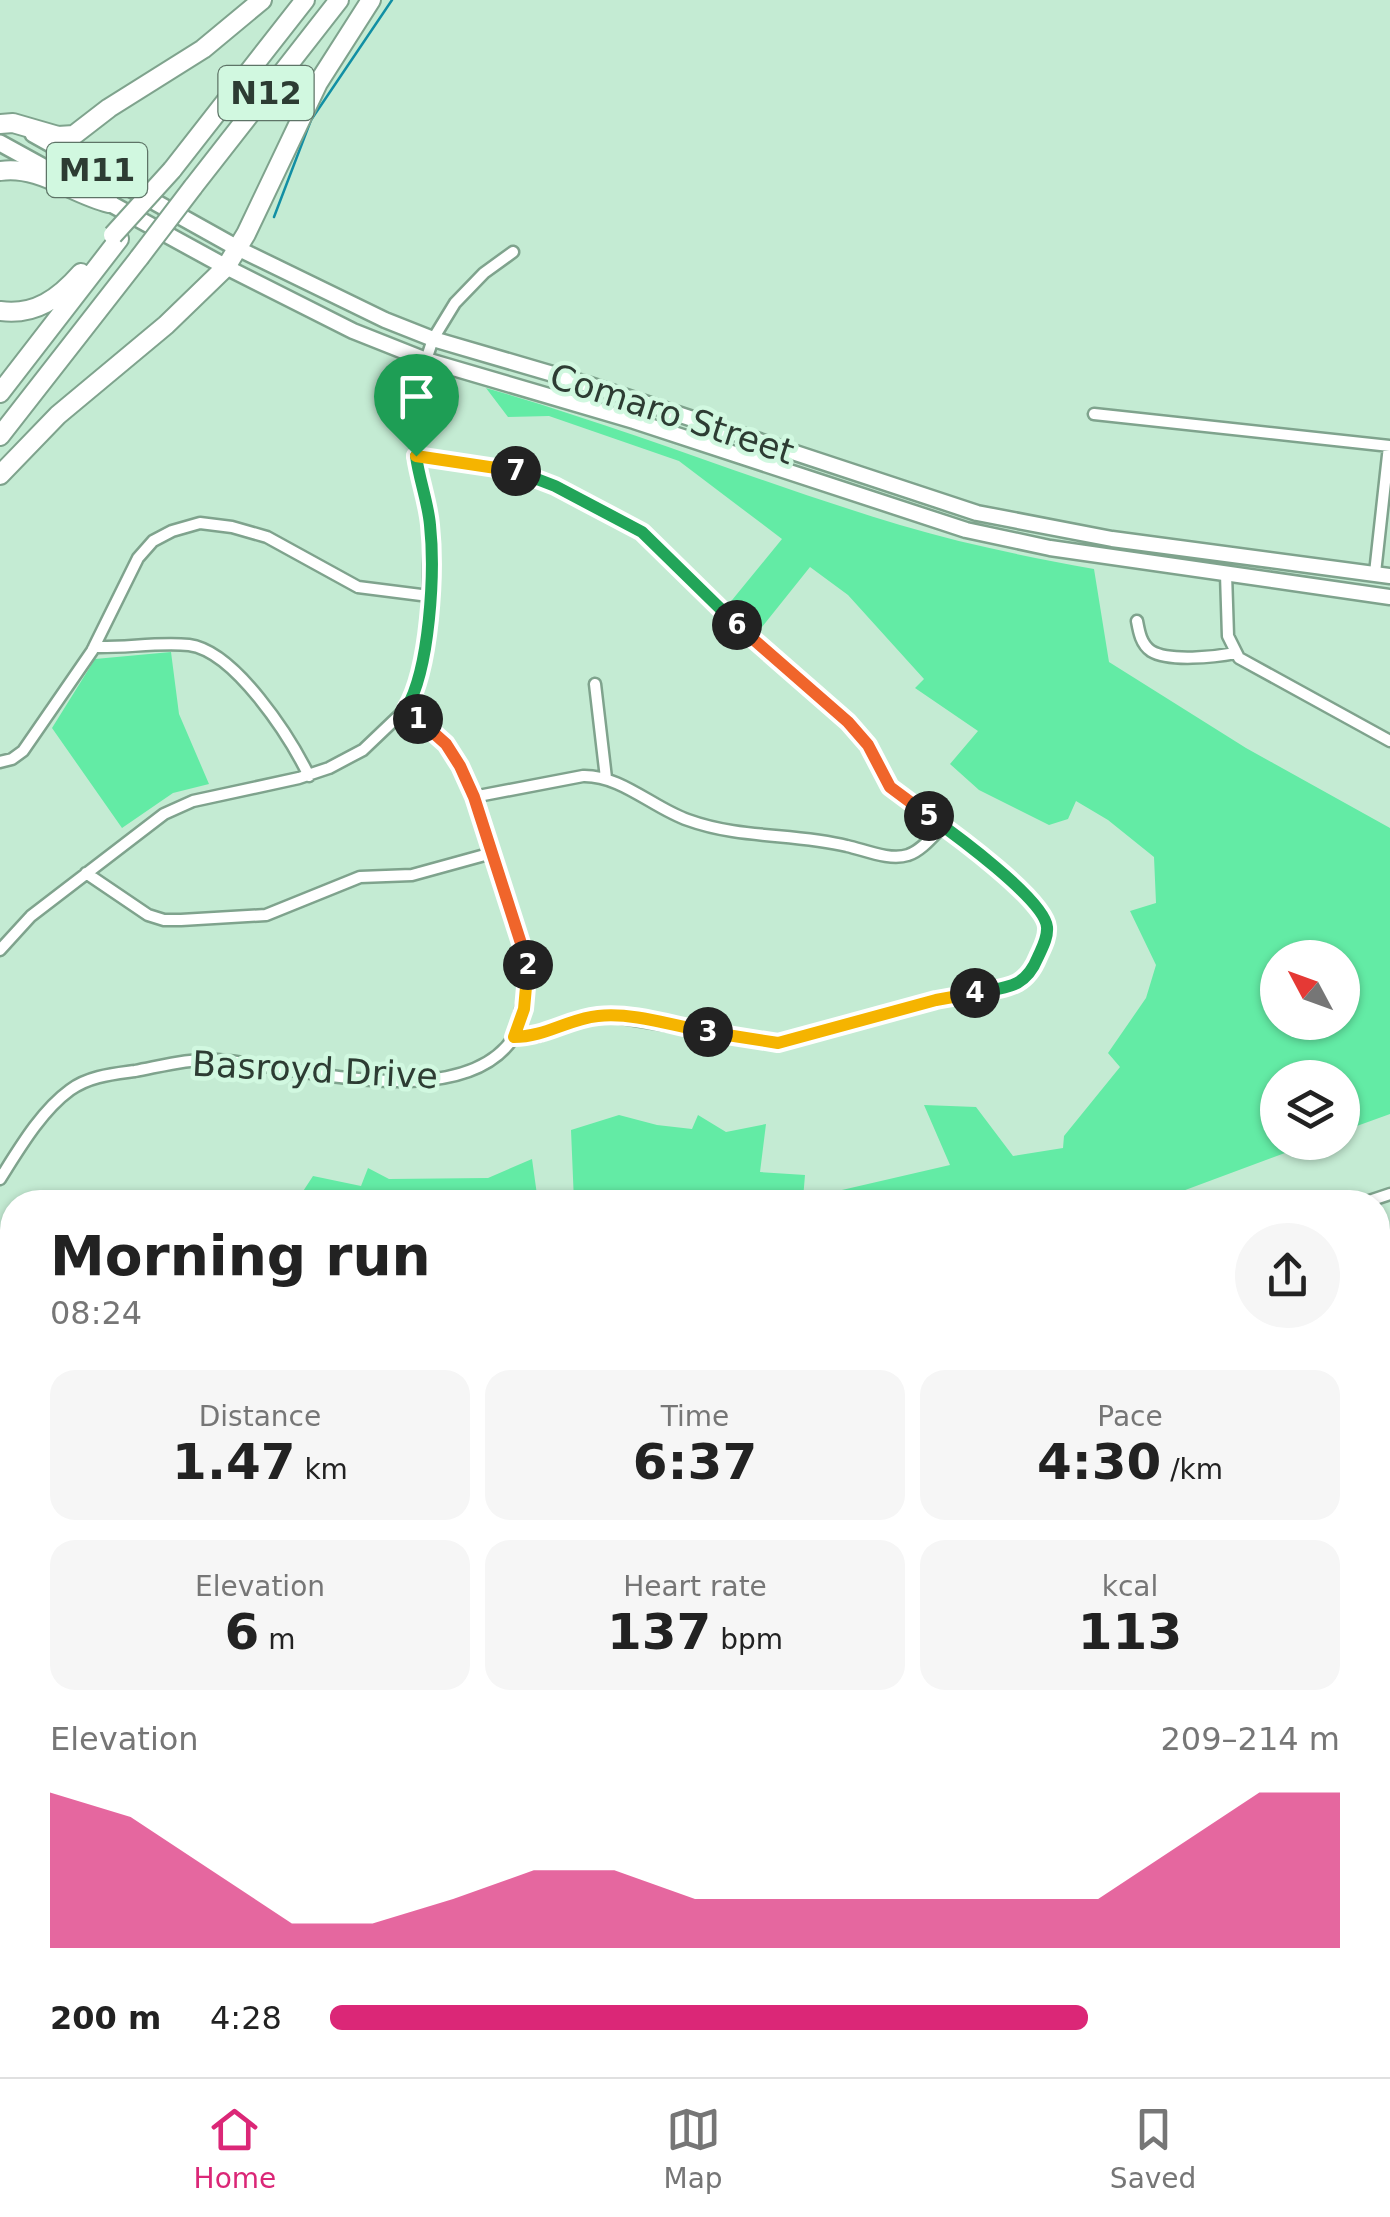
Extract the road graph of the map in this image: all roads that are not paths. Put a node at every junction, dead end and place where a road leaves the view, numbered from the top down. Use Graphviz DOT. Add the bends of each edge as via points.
graph roads {
  1 [pos="262,0"];
  2 [pos="305,0"];
  3 [pos="339,0"];
  4 [pos="371,0"];
  5 [pos="4,121"];
  6 [pos="0,143"];
  7 [pos="0,171"];
  8 [pos="109,203"];
  9 [pos="116,237"];
  10 [pos="239,249"];
  11 [pos="512,252"];
  12 [pos="226,267"];
  13 [pos="0,310"];
  14 [pos="434,339"];
  15 [pos="426,360"];
  16 [pos="0,393"];
  17 [pos="1094,414"];
  18 [pos="0,436"];
  19 [pos="1390,446"];
  20 [pos="416,456"];
  21 [pos="0,475"];
  22 [pos="1226,574"];
  23 [pos="1383,575"];
  24 [pos="429,596"];
  25 [pos="1390,597"];
  26 [pos="1137,621"];
  27 [pos="94,648"];
  28 [pos="1236,653"];
  29 [pos="595,684"];
  30 [pos="406,709"];
  31 [pos="1390,741"];
  32 [pos="0,762"];
  33 [pos="309,776"];
  34 [pos="606,778"];
  35 [pos="474,797"];
  36 [pos="943,826"];
  37 [pos="492,853"];
  38 [pos="86,873"];
  39 [pos="0,950"];
  40 [pos="514,1037"];
  41 [pos="0,1179"];
  1 -- 5 [label="highway" via="203,49 80,132 58,136"];
  2 -- 9 [label="highway, N12, bridge"];
  3 -- 18 [label="highway, N12, bridge"];
  4 -- 10 [label="highway" via="311,97"];
  5 -- 10 [label="main road, Comaro Street / M11"];
  6 -- 8 [label="main road, Comaro Street / M11"];
  7 -- 8 [label="highway" via="34,173"];
  8 -- 12 [label="main road, Comaro Street / M11"];
  9 -- 13 [label="highway" via="50,302 24,312"];
  9 -- 16 [label="highway, N12"];
  10 -- 12 [label="highway"];
  10 -- 14 [label="street, Comaro Street / M11"];
  11 -- 14 [label="street" via="468,287"];
  12 -- 15 [label="street, Comaro Street / M11" via="336,324"];
  12 -- 21 [label="highway" via="58,414"];
  14 -- 15 [label="street"];
  14 -- 23 [label="street, Comaro Street / M11" via="978,514"];
  15 -- 20 [label="street"];
  15 -- 22 [label="street, Comaro Street / M11" via="966,530"];
  17 -- 19 [label="street"];
  19 -- 23 [label="street"];
  20 -- 24 [label="street" via="430,522"];
  20 -- 36 [label="street" via="523,473 642,532 856,730 894,790"];
  22 -- 25 [label="street, Comaro Street / M11"];
  22 -- 28 [label="street" via="1228,636"];
  24 -- 27 [label="street" via="358,587 267,537 200,523 165,534 144,550"];
  24 -- 30 [label="street" via="423,663"];
  26 -- 28 [label="street" via="1154,653"];
  27 -- 32 [label="street" via="23,751"];
  27 -- 33 [label="street" via="188,645 213,655 278,723"];
  28 -- 31 [label="street"];
  29 -- 34 [label="street"];
  30 -- 33 [label="street" via="363,750"];
  30 -- 35 [label="street" via="450,748"];
  33 -- 38 [label="street" via="173,808"];
  34 -- 35 [label="street" via="582,776"];
  34 -- 36 [label="street" via="690,821 890,856 913,852"];
  35 -- 37 [label="street"];
  36 -- 40 [label="street, Basroyd Drive" via="993,864 1047,926 1032,970 1020,983 778,1043 610,1016"];
  37 -- 38 [label="street" via="412,875 360,878 273,913 200,920 152,917"];
  37 -- 40 [label="street" via="529,972"];
  38 -- 39 [label="street"];
  40 -- 41 [label="street, Basroyd Drive" via="486,1066 442,1079 396,1081 206,1060 95,1078 61,1098"];
}
